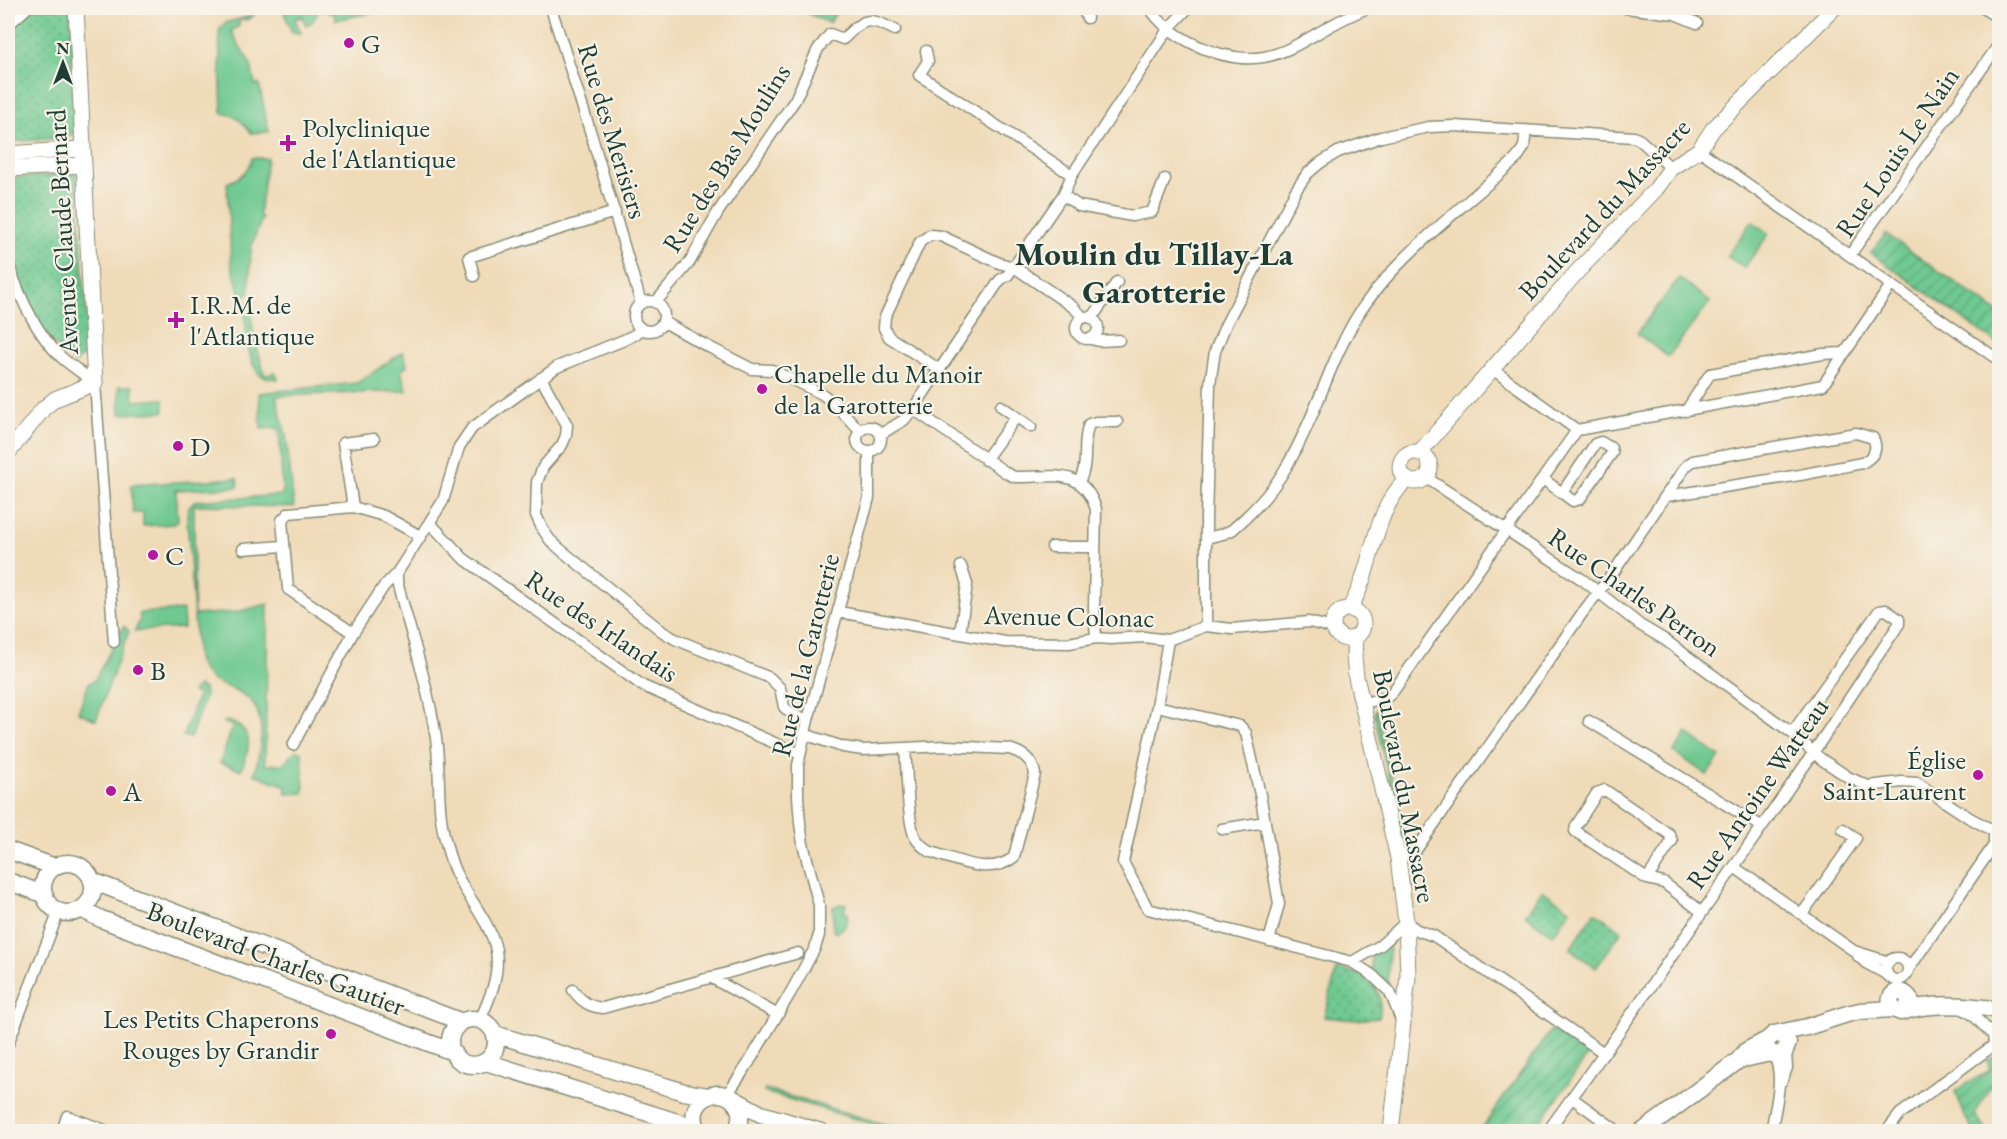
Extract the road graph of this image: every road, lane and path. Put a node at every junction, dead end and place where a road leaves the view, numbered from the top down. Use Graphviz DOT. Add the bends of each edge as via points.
graph roads {
  1 [pos="27,8"];
  2 [pos="76,8"];
  3 [pos="551,8"];
  4 [pos="1150,8"];
  5 [pos="1188,8"];
  6 [pos="1368,8"];
  7 [pos="1626,8"];
  8 [pos="1834,8"];
  9 [pos="1983,8"];
  10 [pos="1676,11"];
  11 [pos="2000,19"];
  12 [pos="1697,23"];
  13 [pos="8,25"];
  14 [pos="1168,28"];
  15 [pos="895,30"];
  16 [pos="2000,43"];
  17 [pos="926,51"];
  18 [pos="1526,130"];
  19 [pos="1700,150"];
  20 [pos="8,154"];
  21 [pos="82,157"];
  22 [pos="1671,168"];
  23 [pos="8,169"];
  24 [pos="1072,175"];
  25 [pos="1165,178"];
  26 [pos="1063,195"];
  27 [pos="615,213"];
  28 [pos="1850,255"];
  29 [pos="8,262"];
  30 [pos="1014,267"];
  31 [pos="474,276"];
  32 [pos="1117,282"];
  33 [pos="1891,285"];
  34 [pos="656,302"];
  35 [pos="641,303"];
  36 [pos="1088,318"];
  37 [pos="664,322"];
  38 [pos="640,328"];
  39 [pos="1091,339"];
  40 [pos="1119,340"];
  41 [pos="1843,353"];
  42 [pos="2000,361"];
  43 [pos="1492,369"];
  44 [pos="940,370"];
  45 [pos="541,378"];
  46 [pos="95,382"];
  47 [pos="1001,406"];
  48 [pos="913,409"];
  49 [pos="1686,411"];
  50 [pos="1016,417"];
  51 [pos="1117,422"];
  52 [pos="1030,427"];
  53 [pos="1577,430"];
  54 [pos="860,431"];
  55 [pos="881,434"];
  56 [pos="374,439"];
  57 [pos="869,452"];
  58 [pos="8,453"];
  59 [pos="1419,453"];
  60 [pos="985,459"];
  61 [pos="1425,477"];
  62 [pos="1407,479"];
  63 [pos="1543,479"];
  64 [pos="1079,482"];
  65 [pos="1562,493"];
  66 [pos="1666,496"];
  67 [pos="353,507"];
  68 [pos="430,523"];
  69 [pos="1507,531"];
  70 [pos="420,536"];
  71 [pos="1206,538"];
  72 [pos="283,546"];
  73 [pos="1052,547"];
  74 [pos="1095,547"];
  75 [pos="243,549"];
  76 [pos="961,566"];
  77 [pos="397,573"];
  78 [pos="1598,592"];
  79 [pos="1349,609"];
  80 [pos="839,612"];
  81 [pos="1206,626"];
  82 [pos="1333,628"];
  83 [pos="353,633"];
  84 [pos="960,634"];
  85 [pos="1354,637"];
  86 [pos="1096,638"];
  87 [pos="1168,640"];
  88 [pos="114,642"];
  89 [pos="1361,704"];
  90 [pos="1157,706"];
  91 [pos="808,720"];
  92 [pos="1589,722"];
  93 [pos="1792,733"];
  94 [pos="804,734"];
  95 [pos="293,745"];
  96 [pos="905,748"];
  97 [pos="1813,751"];
  98 [pos="800,754"];
  99 [pos="1265,822"];
  100 [pos="1761,826"];
  101 [pos="1997,828"];
  102 [pos="1222,829"];
  103 [pos="1843,829"];
  104 [pos="8,850"];
  105 [pos="1398,858"];
  106 [pos="55,867"];
  107 [pos="1734,867"];
  108 [pos="1647,879"];
  109 [pos="8,881"];
  110 [pos="92,881"];
  111 [pos="45,895"];
  112 [pos="81,909"];
  113 [pos="59,911"];
  114 [pos="1702,912"];
  115 [pos="1802,914"];
  116 [pos="1406,922"];
  117 [pos="1269,941"];
  118 [pos="1921,948"];
  119 [pos="1854,951"];
  120 [pos="798,953"];
  121 [pos="1902,960"];
  122 [pos="1352,962"];
  123 [pos="1889,962"];
  124 [pos="1889,976"];
  125 [pos="710,977"];
  126 [pos="573,990"];
  127 [pos="1901,993"];
  128 [pos="1951,1006"];
  129 [pos="2000,1010"];
  130 [pos="778,1015"];
  131 [pos="480,1020"];
  132 [pos="462,1022"];
  133 [pos="1402,1023"];
  134 [pos="495,1034"];
  135 [pos="1997,1038"];
  136 [pos="8,1044"];
  137 [pos="1777,1047"];
  138 [pos="453,1052"];
  139 [pos="1604,1053"];
  140 [pos="486,1062"];
  141 [pos="727,1095"];
  142 [pos="708,1096"];
  143 [pos="1572,1098"];
  144 [pos="1391,1129"];
  145 [pos="698,1130"];
  146 [pos="62,1131"];
  147 [pos="106,1131"];
  148 [pos="736,1131"];
  149 [pos="821,1131"];
  150 [pos="1547,1131"];
  151 [pos="1619,1131"];
  152 [pos="1642,1131"];
  153 [pos="1771,1131"];
  154 [pos="1886,1131"];
  1 -- 13 [label="street"];
  2 -- 21 [label="main road, Avenue Claude Bernard"];
  3 -- 27 [label="street, Rue des Merisiers"];
  4 -- 14 [label="street"];
  5 -- 14 [label="street"];
  6 -- 14 [label="street" via="1303,43 1259,58 1216,54"];
  7 -- 10 [label="street"];
  8 -- 19 [label="main road, Boulevard du Massacre" via="1713,129"];
  9 -- 11 [label="street"];
  10 -- 12 [label="street"];
  14 -- 24 [label="street"];
  15 -- 34 [label="street, Rue des Bas Moulins" via="877,21 866,21 843,39 830,34 795,100 718,212 689,263"];
  16 -- 28 [label="street, Rue Louis Le Nain"];
  17 -- 24 [label="street" via="927,61 919,75"];
  18 -- 22 [label="street" via="1634,137"];
  18 -- 71 [label="street" via="1524,147 1516,158 1402,261 1358,314 1298,446 1277,481 1232,530"];
  18 -- 71 [label="street" via="1455,126 1408,131 1338,152 1307,174 1215,351 1210,384"];
  19 -- 22 [label="main road, Boulevard du Massacre"];
  19 -- 28 [label="street"];
  20 -- 21 [label="main road"];
  21 -- 23 [label="main road"];
  21 -- 46 [label="main road, Avenue Claude Bernard"];
  22 -- 43 [label="main road, Boulevard du Massacre"];
  24 -- 26 [label="street"];
  25 -- 26 [label="street" via="1152,212 1132,216 1079,206"];
  26 -- 30 [label="street"];
  27 -- 31 [label="street" via="469,257"];
  27 -- 35 [label="street, Rue des Merisiers"];
  28 -- 33 [label="street, Rue Louis Le Nain"];
  29 -- 46 [label="street, Avenue Claude Bernard" via="40,331 62,358"];
  30 -- 36 [label="street"];
  30 -- 44 [label="street" via="1000,280"];
  30 -- 44 [label="street" via="941,236 930,235 920,242 884,327 889,336"];
  32 -- 36 [label="street"];
  33 -- 41 [label="street"];
  33 -- 42 [label="street, Rue Louis Le Nain"];
  34 -- 35 [label="street"];
  34 -- 37 [label="street" via="664,313"];
  35 -- 38 [label="street" via="634,315"];
  36 -- 39 [label="street" via="1098,328"];
  36 -- 39 [label="street" via="1077,324 1076,331 1081,338"];
  37 -- 38 [label="street" via="649,332"];
  37 -- 54 [label="street" via="752,369 771,370 822,394"];
  38 -- 45 [label="street" via="636,334 557,367"];
  39 -- 40 [label="street"];
  41 -- 49 [label="street" via="1822,385"];
  41 -- 49 [label="street" via="1710,374"];
  43 -- 53 [label="street"];
  43 -- 59 [label="main road, Boulevard du Massacre"];
  44 -- 48 [label="street"];
  45 -- 68 [label="street" via="472,428 459,447 443,501"];
  45 -- 91 [label="street" via="567,425 562,445 537,482 536,515 550,540 663,632 770,678 780,688 784,707"];
  46 -- 58 [label="main road, Avenue Claude Bernard" via="55,399"];
  46 -- 88 [label="street"];
  47 -- 50 [label="street"];
  48 -- 55 [label="street" via="904,420"];
  48 -- 60 [label="street"];
  49 -- 53 [label="street"];
  50 -- 52 [label="street"];
  50 -- 60 [label="street"];
  51 -- 64 [label="street" via="1089,424 1086,465"];
  53 -- 63 [label="street"];
  54 -- 55 [label="street" via="871,427"];
  54 -- 57 [label="street" via="859,446"];
  55 -- 57 [label="street" via="880,446"];
  56 -- 67 [label="street" via="343,442"];
  57 -- 80 [label="street, Rue de la Garotterie" via="869,498"];
  59 -- 61 [label="main road" via="1430,464"];
  59 -- 62 [label="main road" via="1402,459 1401,470"];
  60 -- 64 [label="street" via="1015,477 1063,477"];
  61 -- 62 [label="main road" via="1418,481"];
  61 -- 69 [label="street, Rue Charles Perron"];
  62 -- 79 [label="main road" via="1397,489 1380,525"];
  63 -- 65 [label="street"];
  63 -- 69 [label="street"];
  64 -- 74 [label="street" via="1091,495 1095,509"];
  65 -- 65 [label="street" via="1573,501 1580,499 1612,453 1611,448 1601,442 1595,444"];
  66 -- 66 [label="street" via="1862,463 1871,459 1876,444 1873,438 1856,433 1693,461"];
  66 -- 78 [label="street"];
  67 -- 70 [label="street" via="384,516"];
  67 -- 72 [label="street" via="289,513 282,520"];
  68 -- 70 [label="street"];
  68 -- 98 [label="street, Rue des Irlandais" via="463,558 643,686"];
  69 -- 78 [label="street, Rue Charles Perron"];
  69 -- 89 [label="street" via="1392,693"];
  70 -- 77 [label="street"];
  71 -- 81 [label="street"];
  72 -- 75 [label="street"];
  72 -- 83 [label="street" via="288,589"];
  73 -- 74 [label="street"];
  74 -- 86 [label="street"];
  76 -- 84 [label="street" via="967,584"];
  77 -- 83 [label="street"];
  77 -- 131 [label="street" via="436,740 445,839 452,864 493,937 496,951 493,988"];
  78 -- 93 [label="street, Rue Charles Perron"];
  78 -- 105 [label="street" via="1416,850"];
  79 -- 82 [label="main road" via="1336,614"];
  79 -- 85 [label="main road" via="1362,619 1362,627"];
  80 -- 84 [label="street, Avenue Colonac"];
  80 -- 91 [label="street, Rue de la Garotterie"];
  81 -- 82 [label="street, Avenue Colonac" via="1232,628 1309,622"];
  81 -- 87 [label="street, Avenue Colonac"];
  82 -- 85 [label="main road" via="1342,638"];
  83 -- 95 [label="street"];
  84 -- 86 [label="street, Avenue Colonac" via="1016,643 1069,643"];
  85 -- 89 [label="main road, Boulevard du Massacre"];
  86 -- 87 [label="street, Avenue Colonac"];
  87 -- 90 [label="street"];
  89 -- 105 [label="main road, Boulevard du Massacre"];
  90 -- 99 [label="street" via="1240,726 1246,733"];
  90 -- 117 [label="street" via="1123,862 1148,909"];
  91 -- 94 [label="street, Rue de la Garotterie"];
  92 -- 100 [label="street"];
  93 -- 97 [label="street, Rue Charles Perron"];
  93 -- 97 [label="street, Rue Antoine Watteau" via="1879,611 1886,610 1899,619"];
  94 -- 96 [label="street" via="862,750"];
  94 -- 98 [label="street, Rue de la Garotterie"];
  96 -- 96 [label="street" via="1009,749 1028,758 1035,774 1014,857 1002,866 985,868 924,848 912,826"];
  97 -- 100 [label="street, Rue Antoine Watteau"];
  97 -- 101 [label="street, Rue Charles Perron" via="1862,785 1917,783 1968,817"];
  98 -- 130 [label="street, Rue de la Garotterie" via="800,823 817,890 819,925 815,948"];
  99 -- 102 [label="street"];
  99 -- 117 [label="street" via="1279,904"];
  100 -- 107 [label="street, Rue Antoine Watteau"];
  101 -- 118 [label="street" via="1994,846"];
  103 -- 115 [label="street" via="1856,838"];
  104 -- 106 [label="main road"];
  105 -- 116 [label="main road, Boulevard du Massacre"];
  106 -- 110 [label="main road" via="77,865"];
  106 -- 111 [label="main road" via="45,880"];
  107 -- 114 [label="street, Rue Antoine Watteau"];
  107 -- 115 [label="street"];
  108 -- 108 [label="street" via="1672,841 1670,834 1605,790 1597,793 1575,831"];
  108 -- 114 [label="street" via="1664,883"];
  109 -- 111 [label="main road"];
  110 -- 112 [label="main road" via="91,898"];
  110 -- 132 [label="main road, Boulevard Charles Gautier"];
  111 -- 113 [label="main road"];
  112 -- 113 [label="main road"];
  112 -- 138 [label="main road, Boulevard Charles Gautier"];
  113 -- 136 [label="street"];
  114 -- 139 [label="street, Rue Antoine Watteau"];
  115 -- 119 [label="street"];
  116 -- 122 [label="street" via="1382,945"];
  116 -- 133 [label="main road, Boulevard du Massacre" via="1408,976"];
  116 -- 139 [label="street" via="1434,936"];
  117 -- 122 [label="street"];
  118 -- 121 [label="street"];
  118 -- 127 [label="street"];
  119 -- 123 [label="street"];
  119 -- 124 [label="street"];
  120 -- 125 [label="street"];
  121 -- 123 [label="street"];
  121 -- 127 [label="street" via="1907,964"];
  122 -- 133 [label="street" via="1390,992"];
  123 -- 124 [label="street"];
  124 -- 127 [label="street"];
  125 -- 126 [label="street" via="603,1008 585,1003"];
  125 -- 130 [label="street"];
  127 -- 128 [label="main road"];
  127 -- 137 [label="main road" via="1808,1027"];
  128 -- 129 [label="main road"];
  128 -- 135 [label="street" via="1973,1015"];
  130 -- 141 [label="street, Rue de la Garotterie"];
  131 -- 132 [label="main road"];
  131 -- 134 [label="main road"];
  132 -- 138 [label="main road" via="452,1035"];
  133 -- 144 [label="main road, Boulevard du Massacre"];
  134 -- 140 [label="main road" via="495,1050"];
  134 -- 142 [label="main road"];
  135 -- 154 [label="street" via="1900,1114"];
  137 -- 152 [label="main road" via="1746,1051"];
  137 -- 153 [label="street" via="1779,1086"];
  138 -- 140 [label="main road" via="464,1063"];
  139 -- 143 [label="street, Rue Antoine Watteau"];
  140 -- 145 [label="main road"];
  141 -- 142 [label="main road"];
  141 -- 148 [label="main road" via="741,1114"];
  141 -- 149 [label="main road" via="761,1114"];
  142 -- 145 [label="main road" via="695,1110"];
  143 -- 150 [label="street, Rue Antoine Watteau"];
  143 -- 151 [label="street"];
  146 -- 147 [label="street" via="67,1116"];
}
